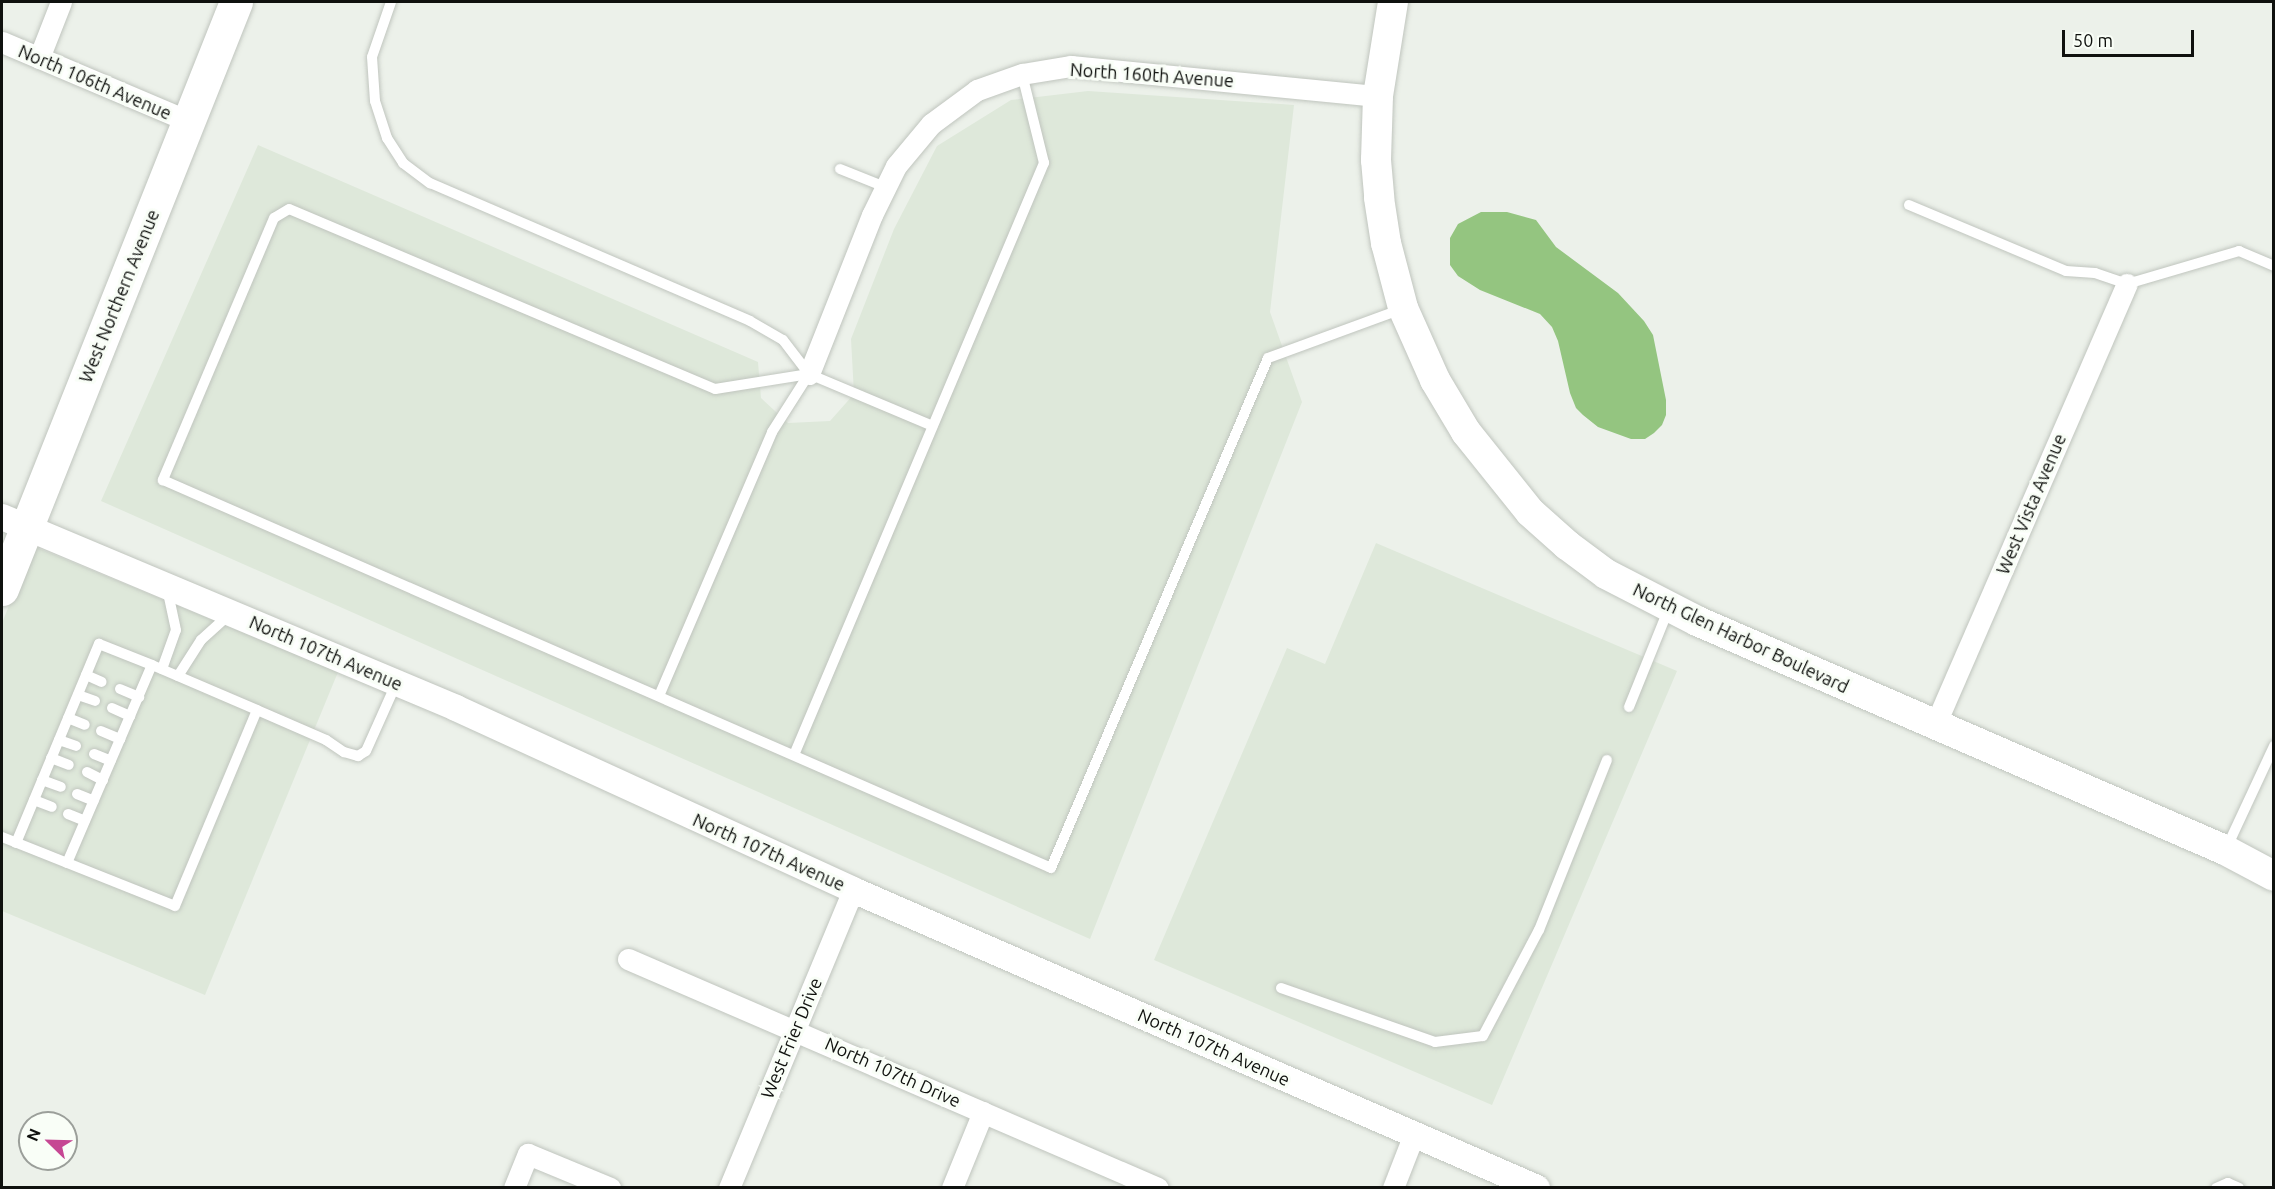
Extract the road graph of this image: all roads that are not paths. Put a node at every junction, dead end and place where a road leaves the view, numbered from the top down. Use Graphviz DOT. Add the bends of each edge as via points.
graph roads {
  1 [pos="62,2"];
  2 [pos="236,2"];
  3 [pos="392,2"];
  4 [pos="1393,2"];
  5 [pos="2,42"];
  6 [pos="39,58"];
  7 [pos="1022,74"];
  8 [pos="1378,96"];
  9 [pos="188,121"];
  10 [pos="840,169"];
  11 [pos="885,187"];
  12 [pos="1909,206"];
  13 [pos="2274,266"];
  14 [pos="2127,284"];
  15 [pos="1403,308"];
  16 [pos="810,374"];
  17 [pos="933,426"];
  18 [pos="14,522"];
  19 [pos="166,585"];
  20 [pos="2,590"];
  21 [pos="1669,608"];
  22 [pos="232,613"];
  23 [pos="157,667"];
  24 [pos="86,675"];
  25 [pos="178,676"];
  26 [pos="102,682"];
  27 [pos="396,682"];
  28 [pos="120,689"];
  29 [pos="78,695"];
  30 [pos="659,696"];
  31 [pos="139,697"];
  32 [pos="94,701"];
  33 [pos="1629,707"];
  34 [pos="111,708"];
  35 [pos="257,710"];
  36 [pos="130,716"];
  37 [pos="68,718"];
  38 [pos="85,725"];
  39 [pos="1935,726"];
  40 [pos="101,731"];
  41 [pos="59,740"];
  42 [pos="120,740"];
  43 [pos="76,746"];
  44 [pos="2274,746"];
  45 [pos="94,754"];
  46 [pos="794,755"];
  47 [pos="51,758"];
  48 [pos="1607,760"];
  49 [pos="111,761"];
  50 [pos="69,765"];
  51 [pos="2269,769"];
  52 [pos="87,772"];
  53 [pos="42,780"];
  54 [pos="103,780"];
  55 [pos="61,787"];
  56 [pos="77,794"];
  57 [pos="34,800"];
  58 [pos="94,801"];
  59 [pos="52,807"];
  60 [pos="68,814"];
  61 [pos="85,821"];
  62 [pos="2,837"];
  63 [pos="16,843"];
  64 [pos="2225,850"];
  65 [pos="67,863"];
  66 [pos="2274,876"];
  67 [pos="853,890"];
  68 [pos="628,958"];
  69 [pos="1281,988"];
  70 [pos="794,1029"];
  71 [pos="983,1112"];
  72 [pos="1414,1134"];
  73 [pos="514,1188"];
  74 [pos="610,1188"];
  75 [pos="729,1188"];
  76 [pos="952,1188"];
  77 [pos="1158,1188"];
  78 [pos="1393,1188"];
  79 [pos="1537,1188"];
  80 [pos="2216,1188"];
  81 [pos="2239,1188"];
  1 -- 6 [label="street"];
  2 -- 9 [label="main road, West Northern Avenue"];
  3 -- 16 [label="lane" via="372,57 375,101 387,138 404,163 430,183 750,321 783,340"];
  4 -- 8 [label="main road, North Glen Harbor Boulevard"];
  5 -- 6 [label="street, North 106th Avenue"];
  6 -- 9 [label="street, North 106th Avenue"];
  7 -- 8 [label="street, North 160th Avenue" via="1071,66 1113,68"];
  7 -- 11 [label="street, North 160th Avenue" via="977,90 931,124 896,166"];
  7 -- 17 [label="lane" via="1044,163"];
  8 -- 15 [label="main road, North Glen Harbor Boulevard" via="1379,198"];
  9 -- 18 [label="main road, West Northern Avenue" via="37,496"];
  10 -- 11 [label="lane"];
  11 -- 16 [label="street, North 160th Avenue"];
  12 -- 14 [label="lane" via="2066,271 2095,273"];
  13 -- 14 [label="lane" via="2238,251"];
  14 -- 39 [label="street, West Vista Avenue"];
  15 -- 21 [label="main road, North Glen Harbor Boulevard" via="1436,380 1466,432 1530,512 1606,574"];
  15 -- 46 [label="lane" via="1268,358 1051,867"];
  16 -- 17 [label="lane"];
  16 -- 30 [label="lane" via="772,432"];
  16 -- 30 [label="lane" via="715,389 289,209 274,218 163,480"];
  17 -- 46 [label="lane"];
  18 -- 19 [label="street, North 107th Avenue"];
  18 -- 20 [label="main road, West Northern Avenue"];
  19 -- 22 [label="street, North 107th Avenue"];
  19 -- 23 [label="lane" via="176,630"];
  21 -- 33 [label="lane"];
  21 -- 39 [label="main road, North Glen Harbor Boulevard"];
  22 -- 25 [label="lane" via="201,640"];
  22 -- 27 [label="street, North 107th Avenue"];
  23 -- 24 [label="lane" via="99,644"];
  23 -- 25 [label="lane"];
  23 -- 31 [label="lane"];
  24 -- 26 [label="lane"];
  24 -- 29 [label="lane"];
  25 -- 35 [label="lane"];
  27 -- 35 [label="lane" via="366,751 358,756"];
  27 -- 67 [label="street, North 107th Avenue"];
  28 -- 31 [label="lane"];
  29 -- 32 [label="lane"];
  29 -- 37 [label="lane"];
  30 -- 46 [label="lane"];
  31 -- 36 [label="lane"];
  34 -- 36 [label="lane"];
  35 -- 65 [label="lane" via="175,906"];
  36 -- 42 [label="lane"];
  37 -- 38 [label="lane"];
  37 -- 41 [label="lane"];
  39 -- 64 [label="main road, North Glen Harbor Boulevard"];
  40 -- 42 [label="lane"];
  41 -- 43 [label="lane"];
  41 -- 47 [label="lane"];
  42 -- 49 [label="lane"];
  44 -- 51 [label="lane"];
  45 -- 49 [label="lane"];
  47 -- 50 [label="lane"];
  47 -- 53 [label="lane"];
  48 -- 69 [label="lane" via="1539,930 1483,1036 1436,1042"];
  49 -- 54 [label="lane"];
  51 -- 64 [label="lane"];
  52 -- 54 [label="lane"];
  53 -- 55 [label="lane"];
  53 -- 57 [label="lane"];
  54 -- 58 [label="lane"];
  56 -- 58 [label="lane"];
  57 -- 59 [label="lane"];
  57 -- 63 [label="lane"];
  58 -- 61 [label="lane"];
  60 -- 61 [label="lane"];
  61 -- 65 [label="lane"];
  62 -- 63 [label="lane"];
  63 -- 65 [label="lane"];
  64 -- 66 [label="main road, North Glen Harbor Boulevard"];
  67 -- 70 [label="street, West Frier Drive"];
  67 -- 72 [label="street, North 107th Avenue"];
  68 -- 70 [label="street, North 107th Drive"];
  70 -- 71 [label="street, North 107th Drive"];
  70 -- 75 [label="street, West Frier Drive"];
  71 -- 76 [label="street"];
  71 -- 77 [label="street, North 107th Drive"];
  72 -- 78 [label="street"];
  72 -- 79 [label="street, North 107th Avenue"];
  73 -- 74 [label="street" via="528,1154"];
  80 -- 81 [label="lane" via="2228,1183"];
}
